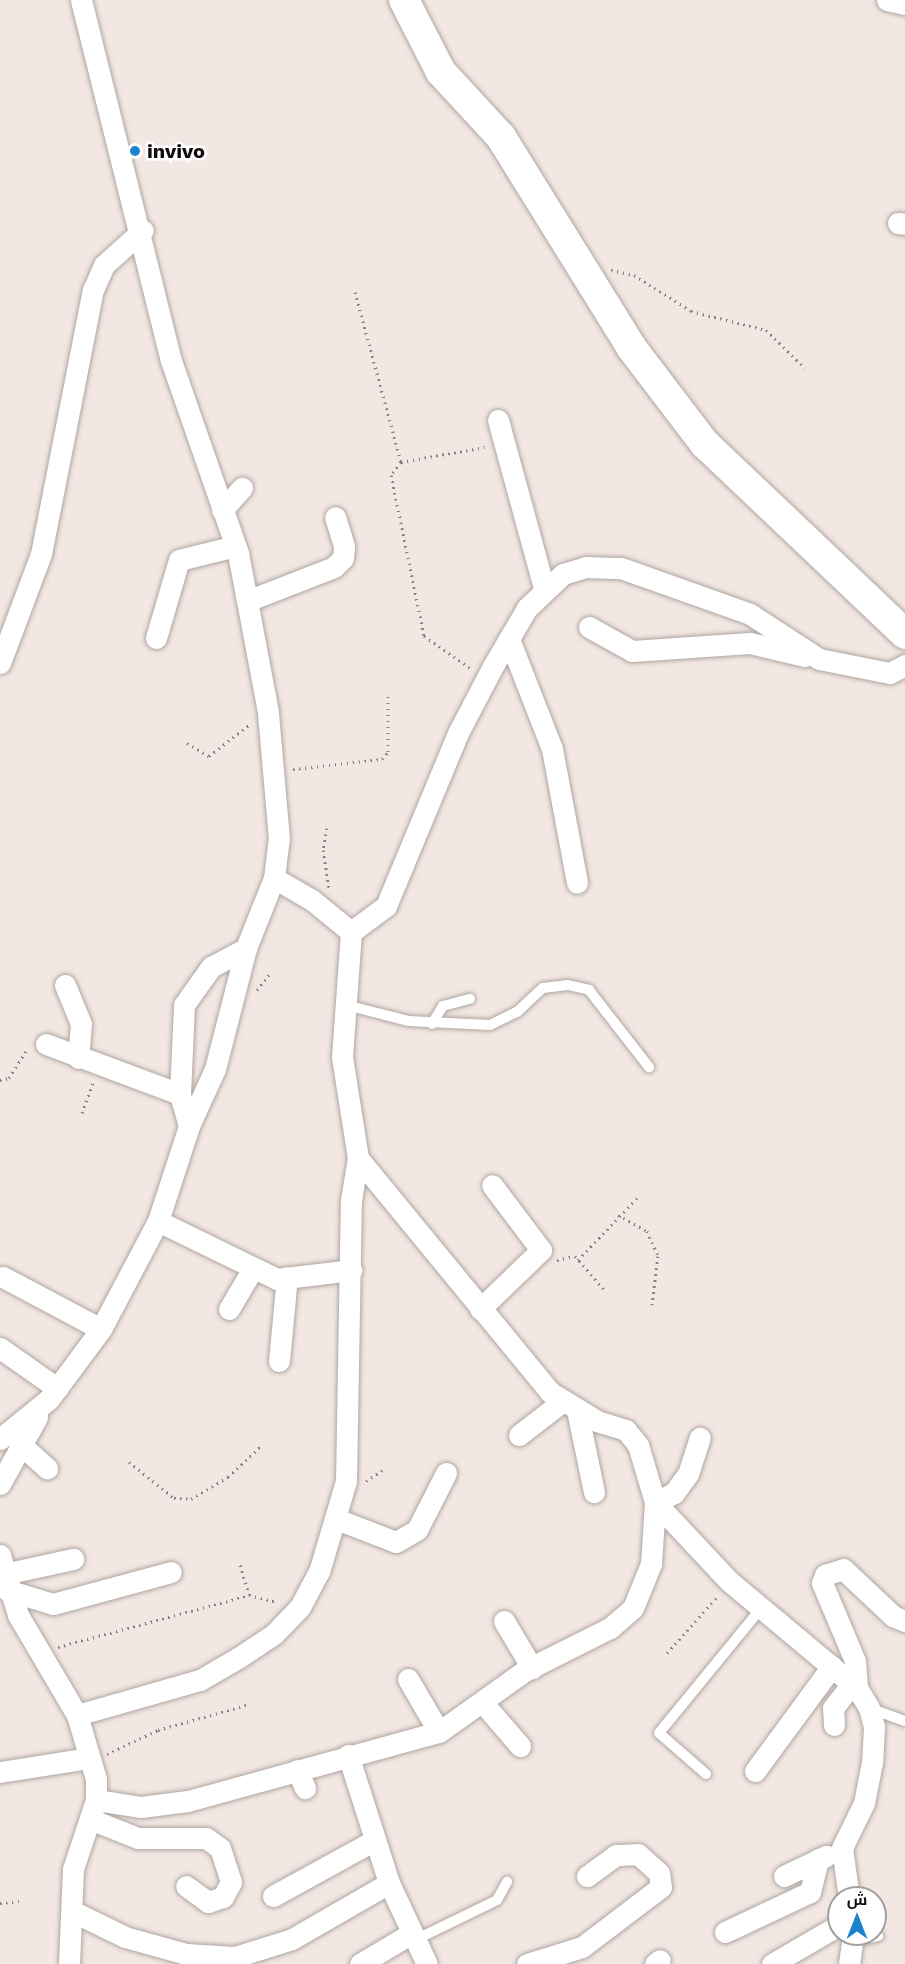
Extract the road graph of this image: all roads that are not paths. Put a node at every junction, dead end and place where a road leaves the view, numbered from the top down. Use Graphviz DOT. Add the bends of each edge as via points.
graph roads {
  1 [pos="81,0"];
  2 [pos="404,0"];
  3 [pos="887,0"];
  4 [pos="905,4"];
  5 [pos="142,230"];
  6 [pos="498,420"];
  7 [pos="242,488"];
  8 [pos="222,510"];
  9 [pos="334,517"];
  10 [pos="235,546"];
  11 [pos="544,588"];
  12 [pos="247,601"];
  13 [pos="589,627"];
  14 [pos="905,634"];
  15 [pos="156,638"];
  16 [pos="509,639"];
  17 [pos="819,659"];
  18 [pos="0,663"];
  19 [pos="905,665"];
  20 [pos="274,878"];
  21 [pos="577,883"];
  22 [pos="351,932"];
  23 [pos="246,948"];
  24 [pos="66,985"];
  25 [pos="470,999"];
  26 [pos="346,1005"];
  27 [pos="432,1024"];
  28 [pos="46,1044"];
  29 [pos="87,1062"];
  30 [pos="649,1067"];
  31 [pos="180,1094"];
  32 [pos="189,1126"];
  33 [pos="358,1158"];
  34 [pos="492,1185"];
  35 [pos="158,1221"];
  36 [pos="252,1270"];
  37 [pos="351,1270"];
  38 [pos="3,1277"];
  39 [pos="287,1277"];
  40 [pos="229,1309"];
  41 [pos="480,1309"];
  42 [pos="101,1329"];
  43 [pos="0,1348"];
  44 [pos="279,1361"];
  45 [pos="53,1394"];
  46 [pos="570,1406"];
  47 [pos="519,1434"];
  48 [pos="700,1438"];
  49 [pos="10,1441"];
  50 [pos="47,1468"];
  51 [pos="446,1473"];
  52 [pos="0,1484"];
  53 [pos="594,1492"];
  54 [pos="655,1502"];
  55 [pos="339,1520"];
  56 [pos="73,1559"];
  57 [pos="171,1572"];
  58 [pos="5,1585"];
  59 [pos="762,1607"];
  60 [pos="504,1621"];
  61 [pos="905,1621"];
  62 [pos="832,1666"];
  63 [pos="532,1668"];
  64 [pos="408,1679"];
  65 [pos="854,1686"];
  66 [pos="483,1703"];
  67 [pos="869,1708"];
  68 [pos="77,1715"];
  69 [pos="905,1721"];
  70 [pos="834,1725"];
  71 [pos="439,1732"];
  72 [pos="520,1746"];
  73 [pos="348,1755"];
  74 [pos="88,1758"];
  75 [pos="755,1771"];
  76 [pos="0,1772"];
  77 [pos="706,1774"];
  78 [pos="93,1810"];
  79 [pos="373,1841"];
  80 [pos="842,1848"];
  81 [pos="818,1859"];
  82 [pos="587,1876"];
  83 [pos="784,1876"];
  84 [pos="507,1882"];
  85 [pos="389,1883"];
  86 [pos="186,1886"];
  87 [pos="847,1886"];
  88 [pos="273,1896"];
  89 [pos="72,1911"];
  90 [pos="725,1932"];
  91 [pos="827,1932"];
  92 [pos="411,1938"];
  93 [pos="852,1946"];
  94 [pos="69,1964"];
  95 [pos="360,1964"];
  96 [pos="426,1964"];
  97 [pos="527,1964"];
  98 [pos="772,1964"];
  99 [pos="849,1964"];
  1 -- 5 [label="street"];
  2 -- 14 [label="main road" via="441,72 501,137 631,347 705,444"];
  3 -- 4 [label="street"];
  5 -- 8 [label="street" via="171,361"];
  5 -- 18 [label="street" via="104,265 93,290 41,554"];
  6 -- 11 [label="street"];
  7 -- 8 [label="street"];
  8 -- 10 [label="street"];
  9 -- 12 [label="street" via="344,546 343,558 334,567"];
  10 -- 12 [label="street"];
  10 -- 15 [label="street" via="179,560"];
  11 -- 16 [label="street"];
  11 -- 17 [label="street" via="562,574 586,567 621,568 750,614"];
  12 -- 20 [label="street" via="273,769 279,839"];
  13 -- 17 [label="street" via="632,651 750,643"];
  16 -- 21 [label="street" via="552,749"];
  16 -- 22 [label="street" via="486,680 386,906"];
  17 -- 19 [label="street" via="890,673"];
  20 -- 22 [label="street" via="319,905"];
  20 -- 23 [label="street"];
  22 -- 26 [label="street"];
  23 -- 31 [label="street" via="211,966 184,1005"];
  23 -- 32 [label="street" via="215,1069"];
  24 -- 29 [label="street" via="81,1024"];
  25 -- 27 [label="lane" via="443,1006"];
  26 -- 27 [label="lane" via="369,1014"];
  26 -- 33 [label="street" via="345,1090"];
  27 -- 30 [label="lane" via="490,1025 517,1012 543,988 568,985 589,990"];
  28 -- 29 [label="street"];
  29 -- 31 [label="street"];
  31 -- 32 [label="street"];
  32 -- 35 [label="street"];
  33 -- 37 [label="street" via="351,1200"];
  33 -- 41 [label="street"];
  34 -- 41 [label="street" via="541,1250"];
  35 -- 36 [label="street"];
  35 -- 42 [label="street"];
  36 -- 39 [label="street"];
  36 -- 40 [label="street"];
  37 -- 39 [label="street"];
  37 -- 55 [label="street" via="346,1481"];
  38 -- 42 [label="street"];
  39 -- 44 [label="street"];
  41 -- 46 [label="street"];
  42 -- 45 [label="street"];
  43 -- 45 [label="street"];
  45 -- 49 [label="street"];
  46 -- 47 [label="street"];
  46 -- 53 [label="street"];
  46 -- 54 [label="street" via="626,1430 638,1445"];
  48 -- 54 [label="street" via="688,1474 674,1493"];
  49 -- 50 [label="street"];
  49 -- 52 [label="street"];
  51 -- 55 [label="street" via="417,1530 396,1542"];
  54 -- 59 [label="street" via="729,1581"];
  54 -- 63 [label="street" via="651,1564 633,1608 610,1628"];
  55 -- 68 [label="street" via="300,1607 274,1634 200,1680"];
  56 -- 58 [label="street"];
  57 -- 58 [label="street" via="53,1604"];
  58 -- 68 [label="street" via="39,1653"];
  59 -- 62 [label="street"];
  59 -- 77 [label="lane" via="659,1733"];
  60 -- 63 [label="street"];
  61 -- 65 [label="street" via="893,1616 843,1569 825,1575 822,1583 855,1661"];
  62 -- 65 [label="street"];
  62 -- 75 [label="street"];
  63 -- 66 [label="street"];
  64 -- 71 [label="street"];
  65 -- 67 [label="street"];
  65 -- 70 [label="street" via="833,1708"];
  66 -- 71 [label="street"];
  66 -- 72 [label="street"];
  67 -- 69 [label="lane"];
  67 -- 80 [label="street" via="874,1727 872,1762 864,1803"];
  68 -- 74 [label="street"];
  71 -- 73 [label="street"];
  73 -- 78 [label="street" via="301,1779 188,1801"];
  73 -- 79 [label="street"];
  74 -- 76 [label="street"];
  74 -- 78 [label="street"];
  78 -- 86 [label="street" via="138,1838 206,1838 220,1848 231,1882 223,1897 208,1902"];
  78 -- 89 [label="street" via="73,1869"];
  79 -- 85 [label="street"];
  79 -- 88 [label="street"];
  80 -- 81 [label="street"];
  80 -- 87 [label="street"];
  81 -- 83 [label="street"];
  81 -- 90 [label="street" via="810,1892"];
  82 -- 97 [label="street" via="616,1856 638,1854 659,1873 661,1887 582,1947"];
  84 -- 92 [label="lane" via="497,1900"];
  85 -- 89 [label="street" via="292,1939 235,1958 186,1954 125,1937"];
  85 -- 92 [label="street"];
  89 -- 94 [label="street"];
  91 -- 98 [label="street"];
  92 -- 95 [label="street"];
  92 -- 96 [label="street"];
  93 -- 99 [label="street"];
}
